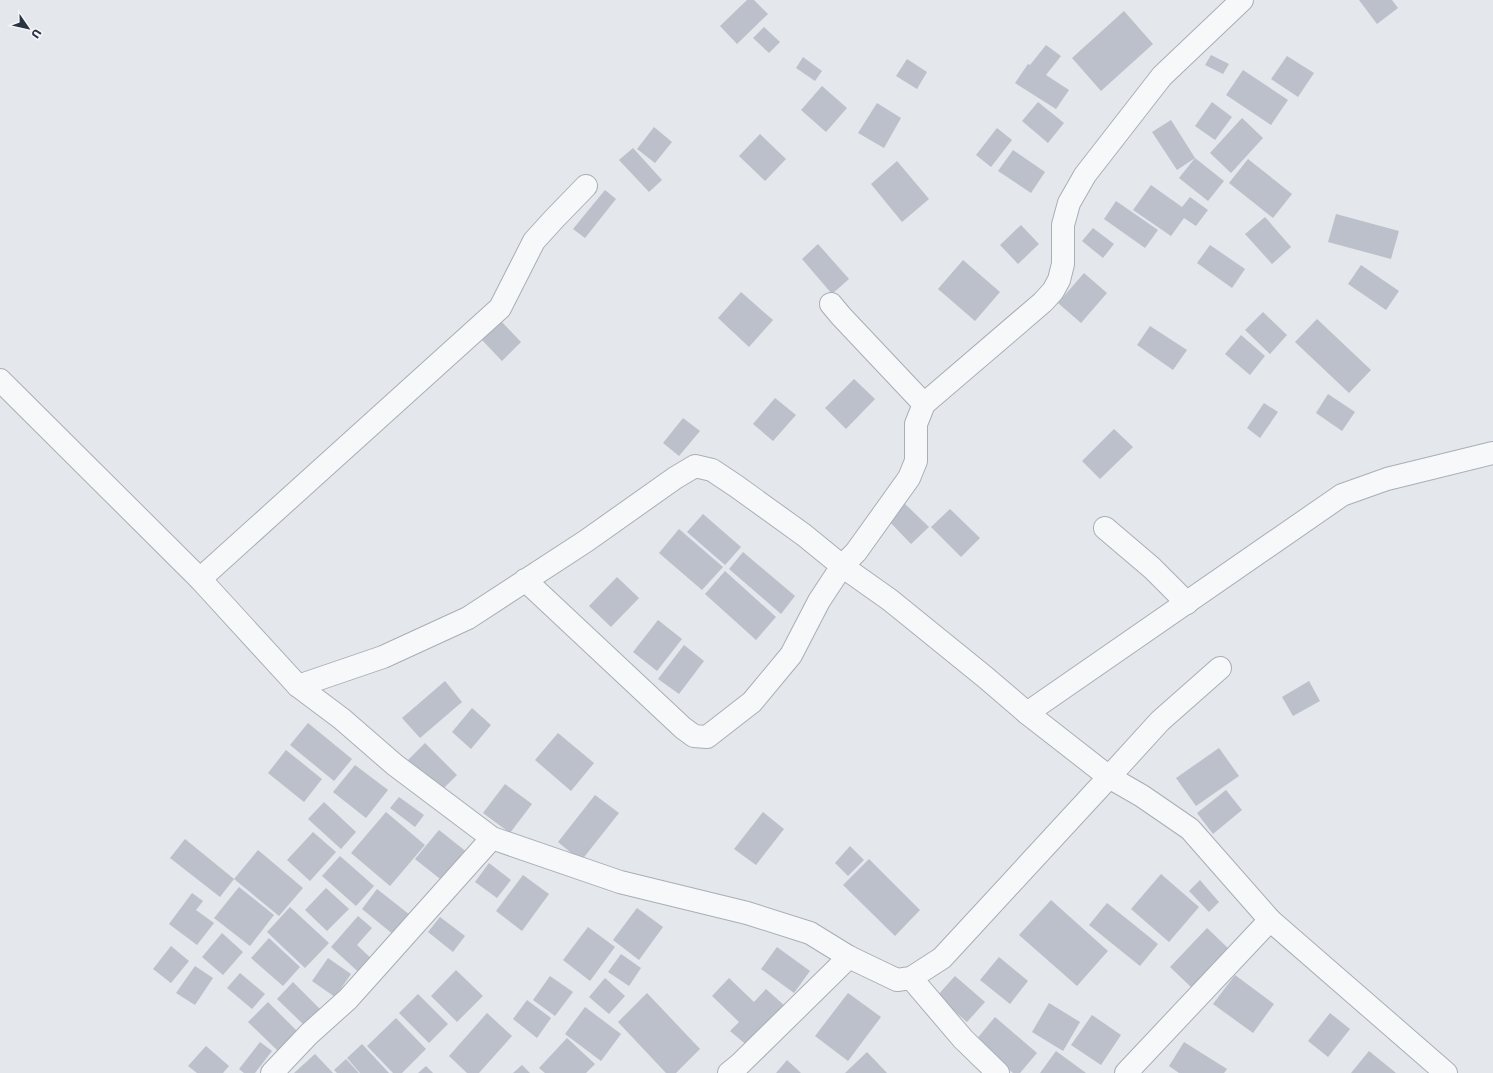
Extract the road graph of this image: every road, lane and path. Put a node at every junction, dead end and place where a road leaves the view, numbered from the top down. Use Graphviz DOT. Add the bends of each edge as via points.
graph roads {
  1 [pos="1242,0"];
  2 [pos="586,186"];
  3 [pos="831,304"];
  4 [pos="0,380"];
  5 [pos="924,404"];
  6 [pos="1493,453"];
  7 [pos="1105,528"];
  8 [pos="842,566"];
  9 [pos="200,579"];
  10 [pos="525,580"];
  11 [pos="1187,603"];
  12 [pos="1220,668"];
  13 [pos="298,686"];
  14 [pos="1027,713"];
  15 [pos="1109,778"];
  16 [pos="492,838"];
  17 [pos="1270,920"];
  18 [pos="849,957"];
  19 [pos="911,978"];
  20 [pos="1436,1070"];
  21 [pos="272,1073"];
  22 [pos="729,1073"];
  23 [pos="998,1073"];
  24 [pos="1126,1073"];
  1 -- 5 [label="street" via="1162,76 1085,175 1069,203 1063,225 1063,264 1053,291"];
  2 -- 9 [label="street" via="534,241 500,308"];
  3 -- 5 [label="street"];
  4 -- 9 [label="street"];
  5 -- 8 [label="street" via="916,424 916,461 909,478 856,552"];
  6 -- 11 [label="street" via="1387,479 1342,496"];
  7 -- 11 [label="street" via="1152,568"];
  8 -- 10 [label="street" via="736,486 712,470 695,466"];
  8 -- 10 [label="street" via="791,655 752,702 707,737 694,736 683,728"];
  8 -- 14 [label="street" via="890,600"];
  9 -- 13 [label="street"];
  10 -- 13 [label="street" via="468,618 384,657"];
  11 -- 14 [label="street"];
  12 -- 15 [label="street" via="1160,721"];
  13 -- 16 [label="street" via="342,719 395,765"];
  14 -- 15 [label="street"];
  15 -- 17 [label="street" via="1142,796 1190,829"];
  15 -- 19 [label="street" via="942,958"];
  16 -- 18 [label="street" via="620,882 747,913 810,933"];
  16 -- 21 [label="street" via="348,998 308,1034"];
  17 -- 20 [label="street"];
  17 -- 24 [label="street"];
  18 -- 19 [label="street" via="897,980"];
  18 -- 22 [label="street"];
  19 -- 23 [label="street" via="963,1039"];
}
